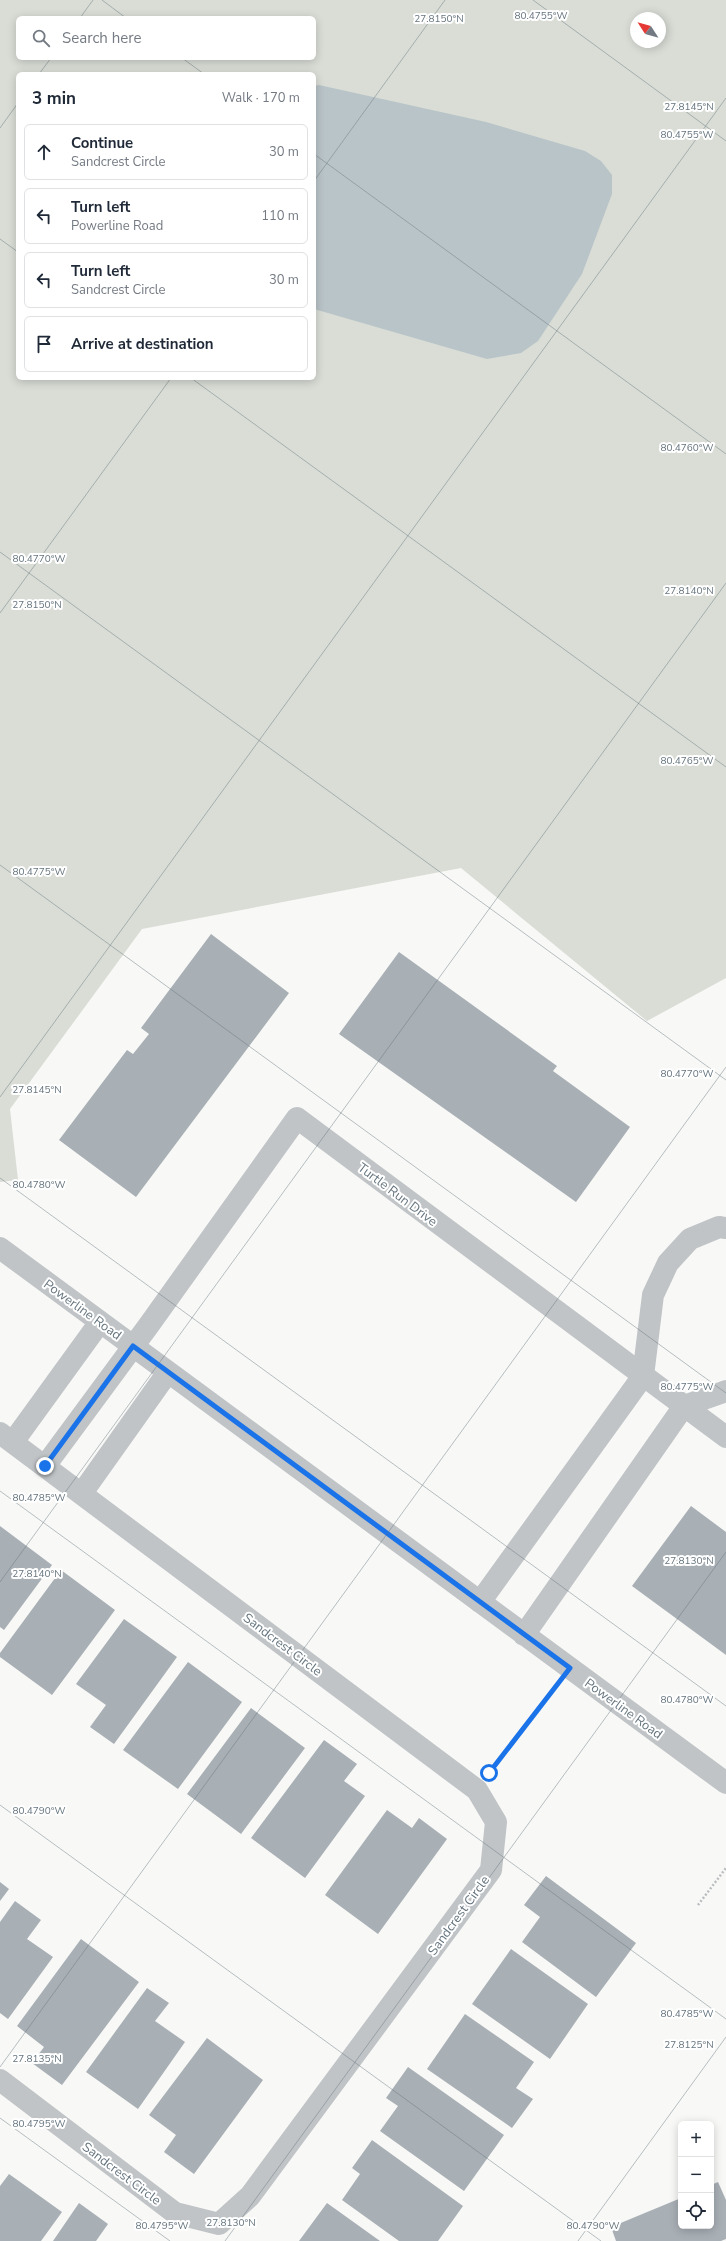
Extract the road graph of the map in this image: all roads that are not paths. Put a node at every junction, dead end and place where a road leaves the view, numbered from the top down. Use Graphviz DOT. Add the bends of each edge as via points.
graph roads {
  1 [pos="726,1228"];
  2 [pos="0,1248"];
  3 [pos="100,1322"];
  4 [pos="133,1346"];
  5 [pos="168,1372"];
  6 [pos="643,1376"];
  7 [pos="726,1391"];
  8 [pos="684,1406"];
  9 [pos="726,1437"];
  10 [pos="7,1438"];
  11 [pos="45,1466"];
  12 [pos="82,1493"];
  13 [pos="480,1602"];
  14 [pos="524,1635"];
  15 [pos="726,1783"];
  16 [pos="0,2080"];
  1 -- 6 [label="street" via="719,1227 690,1239 668,1263 653,1295"];
  2 -- 3 [label="street, Powerline Road"];
  3 -- 4 [label="street, Powerline Road"];
  3 -- 10 [label="street"];
  4 -- 5 [label="street, Powerline Road"];
  4 -- 6 [label="street, Turtle Run Drive" via="297,1118"];
  4 -- 11 [label="street"];
  5 -- 12 [label="street"];
  5 -- 13 [label="street, Powerline Road"];
  6 -- 8 [label="street, Turtle Run Drive"];
  6 -- 13 [label="street"];
  7 -- 8 [label="street"];
  8 -- 9 [label="street, Turtle Run Drive"];
  8 -- 14 [label="street"];
  10 -- 11 [label="street, Sandcrest Circle"];
  11 -- 12 [label="street, Sandcrest Circle"];
  12 -- 16 [label="street, Sandcrest Circle" via="477,1790 496,1822 491,1870 250,2196 219,2224 175,2213"];
  13 -- 14 [label="street, Powerline Road"];
  14 -- 15 [label="street, Powerline Road"];
}
